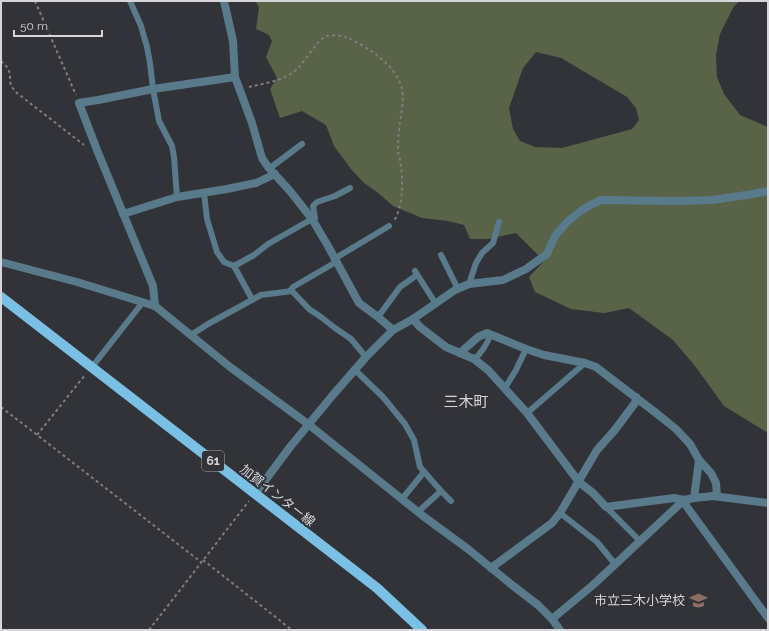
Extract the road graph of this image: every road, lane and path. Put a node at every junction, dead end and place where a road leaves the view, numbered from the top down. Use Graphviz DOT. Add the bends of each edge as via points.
graph roads {
  1 [pos="35,1"];
  2 [pos="130,1"];
  3 [pos="224,1"];
  4 [pos="1,61"];
  5 [pos="235,77"];
  6 [pos="153,89"];
  7 [pos="240,89"];
  8 [pos="79,103"];
  9 [pos="302,144"];
  10 [pos="97,150"];
  11 [pos="272,171"];
  12 [pos="350,188"];
  13 [pos="768,191"];
  14 [pos="204,193"];
  15 [pos="177,197"];
  16 [pos="123,214"];
  17 [pos="312,220"];
  18 [pos="499,222"];
  19 [pos="389,226"];
  20 [pos="441,255"];
  21 [pos="335,260"];
  22 [pos="1,262"];
  23 [pos="234,266"];
  24 [pos="469,284"];
  25 [pos="458,289"];
  26 [pos="290,291"];
  27 [pos="1,297"];
  28 [pos="252,300"];
  29 [pos="143,302"];
  30 [pos="436,304"];
  31 [pos="155,306"];
  32 [pos="378,317"];
  33 [pos="413,319"];
  34 [pos="393,330"];
  35 [pos="490,334"];
  36 [pos="191,335"];
  37 [pos="526,349"];
  38 [pos="460,353"];
  39 [pos="366,357"];
  40 [pos="474,359"];
  41 [pos="585,363"];
  42 [pos="92,367"];
  43 [pos="355,370"];
  44 [pos="505,388"];
  45 [pos="636,397"];
  46 [pos="1,407"];
  47 [pos="527,413"];
  48 [pos="308,424"];
  49 [pos="37,435"];
  50 [pos="699,460"];
  51 [pos="424,472"];
  52 [pos="579,482"];
  53 [pos="440,491"];
  54 [pos="255,494"];
  55 [pos="718,496"];
  56 [pos="694,498"];
  57 [pos="402,499"];
  58 [pos="684,500"];
  59 [pos="452,501"];
  60 [pos="768,503"];
  61 [pos="606,507"];
  62 [pos="242,510"];
  63 [pos="418,512"];
  64 [pos="560,513"];
  65 [pos="640,541"];
  66 [pos="202,561"];
  67 [pos="615,564"];
  68 [pos="491,568"];
  69 [pos="768,618"];
  70 [pos="552,619"];
  71 [pos="149,630"];
  72 [pos="292,630"];
  73 [pos="422,630"];
  74 [pos="560,630"];
  1 -- 8 [label="path"];
  2 -- 6 [label="lane" via="141,26"];
  3 -- 5 [label="street" via="233,41"];
  4 -- 10 [label="path" via="8,68 11,86 17,94 82,144"];
  5 -- 6 [label="street"];
  5 -- 7 [label="street"];
  6 -- 8 [label="street"];
  6 -- 15 [label="lane" via="160,121 172,146"];
  7 -- 11 [label="street" via="262,158"];
  7 -- 19 [label="path" via="272,82 289,75 298,68 318,42 328,35 344,36 387,63 402,88 403,102 398,151 401,167 401,205"];
  8 -- 10 [label="street"];
  9 -- 11 [label="lane"];
  10 -- 16 [label="street"];
  11 -- 14 [label="street" via="256,183"];
  11 -- 17 [label="street"];
  12 -- 17 [label="lane" via="313,206 315,218"];
  13 -- 24 [label="street" via="713,200 600,200 567,222 555,236 547,254 526,269 503,280"];
  14 -- 15 [label="street"];
  14 -- 23 [label="lane" via="207,219 217,252 224,262"];
  15 -- 16 [label="street"];
  16 -- 31 [label="street" via="153,286"];
  17 -- 21 [label="street"];
  17 -- 23 [label="lane"];
  18 -- 24 [label="lane" via="493,243 476,263"];
  19 -- 21 [label="lane"];
  20 -- 25 [label="lane"];
  21 -- 26 [label="lane"];
  21 -- 32 [label="street" via="359,303"];
  22 -- 29 [label="street"];
  23 -- 28 [label="lane"];
  24 -- 25 [label="street"];
  25 -- 30 [label="street"];
  26 -- 28 [label="lane" via="261,295"];
  26 -- 39 [label="lane" via="309,309 351,339"];
  27 -- 42 [label="main road, 加賀インター線 / 61"];
  28 -- 36 [label="lane"];
  29 -- 31 [label="street"];
  29 -- 42 [label="lane"];
  30 -- 32 [label="lane" via="416,273 400,287"];
  30 -- 33 [label="street"];
  31 -- 36 [label="street"];
  32 -- 34 [label="street"];
  33 -- 34 [label="street"];
  33 -- 38 [label="street" via="446,347"];
  34 -- 39 [label="street"];
  35 -- 37 [label="street"];
  35 -- 38 [label="street" via="478,337"];
  35 -- 40 [label="lane" via="487,343"];
  36 -- 48 [label="street"];
  37 -- 41 [label="street"];
  37 -- 44 [label="lane"];
  38 -- 40 [label="street"];
  39 -- 43 [label="street"];
  40 -- 44 [label="street"];
  41 -- 45 [label="street" via="596,367"];
  41 -- 47 [label="lane"];
  42 -- 49 [label="path"];
  42 -- 54 [label="main road, 加賀インター線 / 61"];
  43 -- 48 [label="street"];
  43 -- 51 [label="lane" via="383,397 405,424 414,440 420,467"];
  44 -- 47 [label="street"];
  45 -- 50 [label="street" via="676,429 690,444"];
  45 -- 52 [label="street" via="635,403 597,450"];
  46 -- 49 [label="path"];
  47 -- 52 [label="street"];
  48 -- 54 [label="street"];
  48 -- 57 [label="street"];
  49 -- 66 [label="path"];
  50 -- 55 [label="street" via="711,473"];
  50 -- 56 [label="street"];
  51 -- 53 [label="lane"];
  51 -- 57 [label="lane"];
  52 -- 61 [label="street"];
  52 -- 64 [label="street"];
  53 -- 59 [label="lane"];
  53 -- 63 [label="lane"];
  54 -- 73 [label="main road, 加賀インター線 / 61" via="377,588"];
  55 -- 56 [label="street"];
  55 -- 60 [label="street"];
  56 -- 58 [label="street"];
  57 -- 63 [label="street"];
  58 -- 61 [label="street" via="674,498"];
  58 -- 65 [label="street"];
  58 -- 69 [label="street"];
  61 -- 65 [label="lane"];
  62 -- 66 [label="path"];
  63 -- 68 [label="street"];
  64 -- 67 [label="lane" via="597,542"];
  64 -- 68 [label="street" via="552,523"];
  65 -- 67 [label="street"];
  66 -- 71 [label="path"];
  66 -- 72 [label="path"];
  67 -- 70 [label="street" via="594,585"];
  68 -- 70 [label="street"];
  70 -- 74 [label="street"];
}
